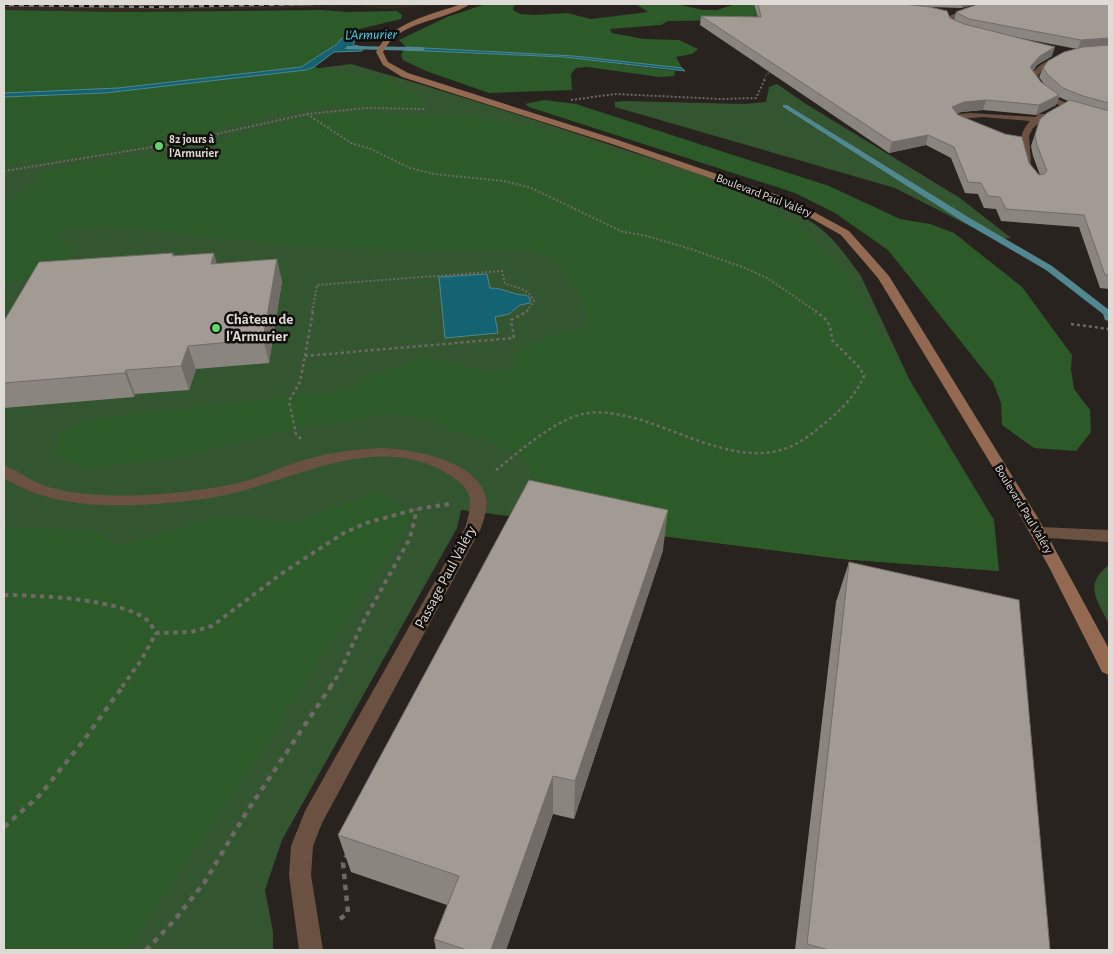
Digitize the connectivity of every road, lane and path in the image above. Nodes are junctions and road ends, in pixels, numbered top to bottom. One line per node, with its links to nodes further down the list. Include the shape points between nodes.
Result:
1 (469, 5): 26 (street, Boulevard Paul Valéry, via 390,35 380,48 381,60 405,75 743,185 809,212 845,233 883,276)
2 (981, 6): 4 (street)
3 (950, 10): 4 (street)
4 (962, 12): 6 (street)
5 (942, 16): 6 (street)
6 (951, 17): 7 (street, via 950,24)
7 (970, 32)
8 (1049, 51): 11 (street, via 1067,52 1046,64 1033,77 1044,93)
9 (780, 73): 10 (path, via 767,73 756,98 618,94)
10 (578, 101)
11 (1067, 105): 14 (street); 15 (street)
12 (428, 109): 13 (path, via 368,108)
13 (307, 114): 17 (path, via 154,147); 24 (path, via 351,143 371,148 399,165 434,174 489,179 531,188 623,232 691,249 767,278 825,317 831,326 832,340 864,376 859,389 821,428 807,439 776,452 741,454 702,443 639,418 586,413 555,426)
14 (1109, 118)
15 (1037, 120): 16 (street, via 1003,116 955,118); 18 (street, via 1028,128 1021,143)
16 (976, 129)
17 (4, 171)
18 (1031, 172)
19 (1071, 324): 20 (path)
20 (1109, 329)
21 (304, 356): 21 (path, via 317,285 502,271 505,284 533,296 529,310 511,320 514,338); 22 (path, via 300,382 289,400 296,434)
22 (303, 441)
23 (4, 471): 24 (street, via 21,482 51,493 137,500 226,491 334,458 399,454 428,459 452,469)
24 (474, 486): 25 (path, via 448,504); 33 (street, Passage Paul Valéry, via 480,500 473,528 313,818 302,846 300,875)
25 (417, 509): 29 (path, via 366,523 342,534 281,574 212,626 191,632); 32 (path, via 410,538 362,624 339,674 204,883)
26 (1040, 533): 27 (street); 30 (street, Boulevard Paul Valéry)
27 (1109, 536)
28 (4, 595): 29 (path, via 28,594 126,609 146,618 155,626)
29 (156, 633): 31 (path, via 142,659 81,744 39,796)
30 (1109, 667)
31 (4, 827)
32 (146, 950)
33 (311, 950)

